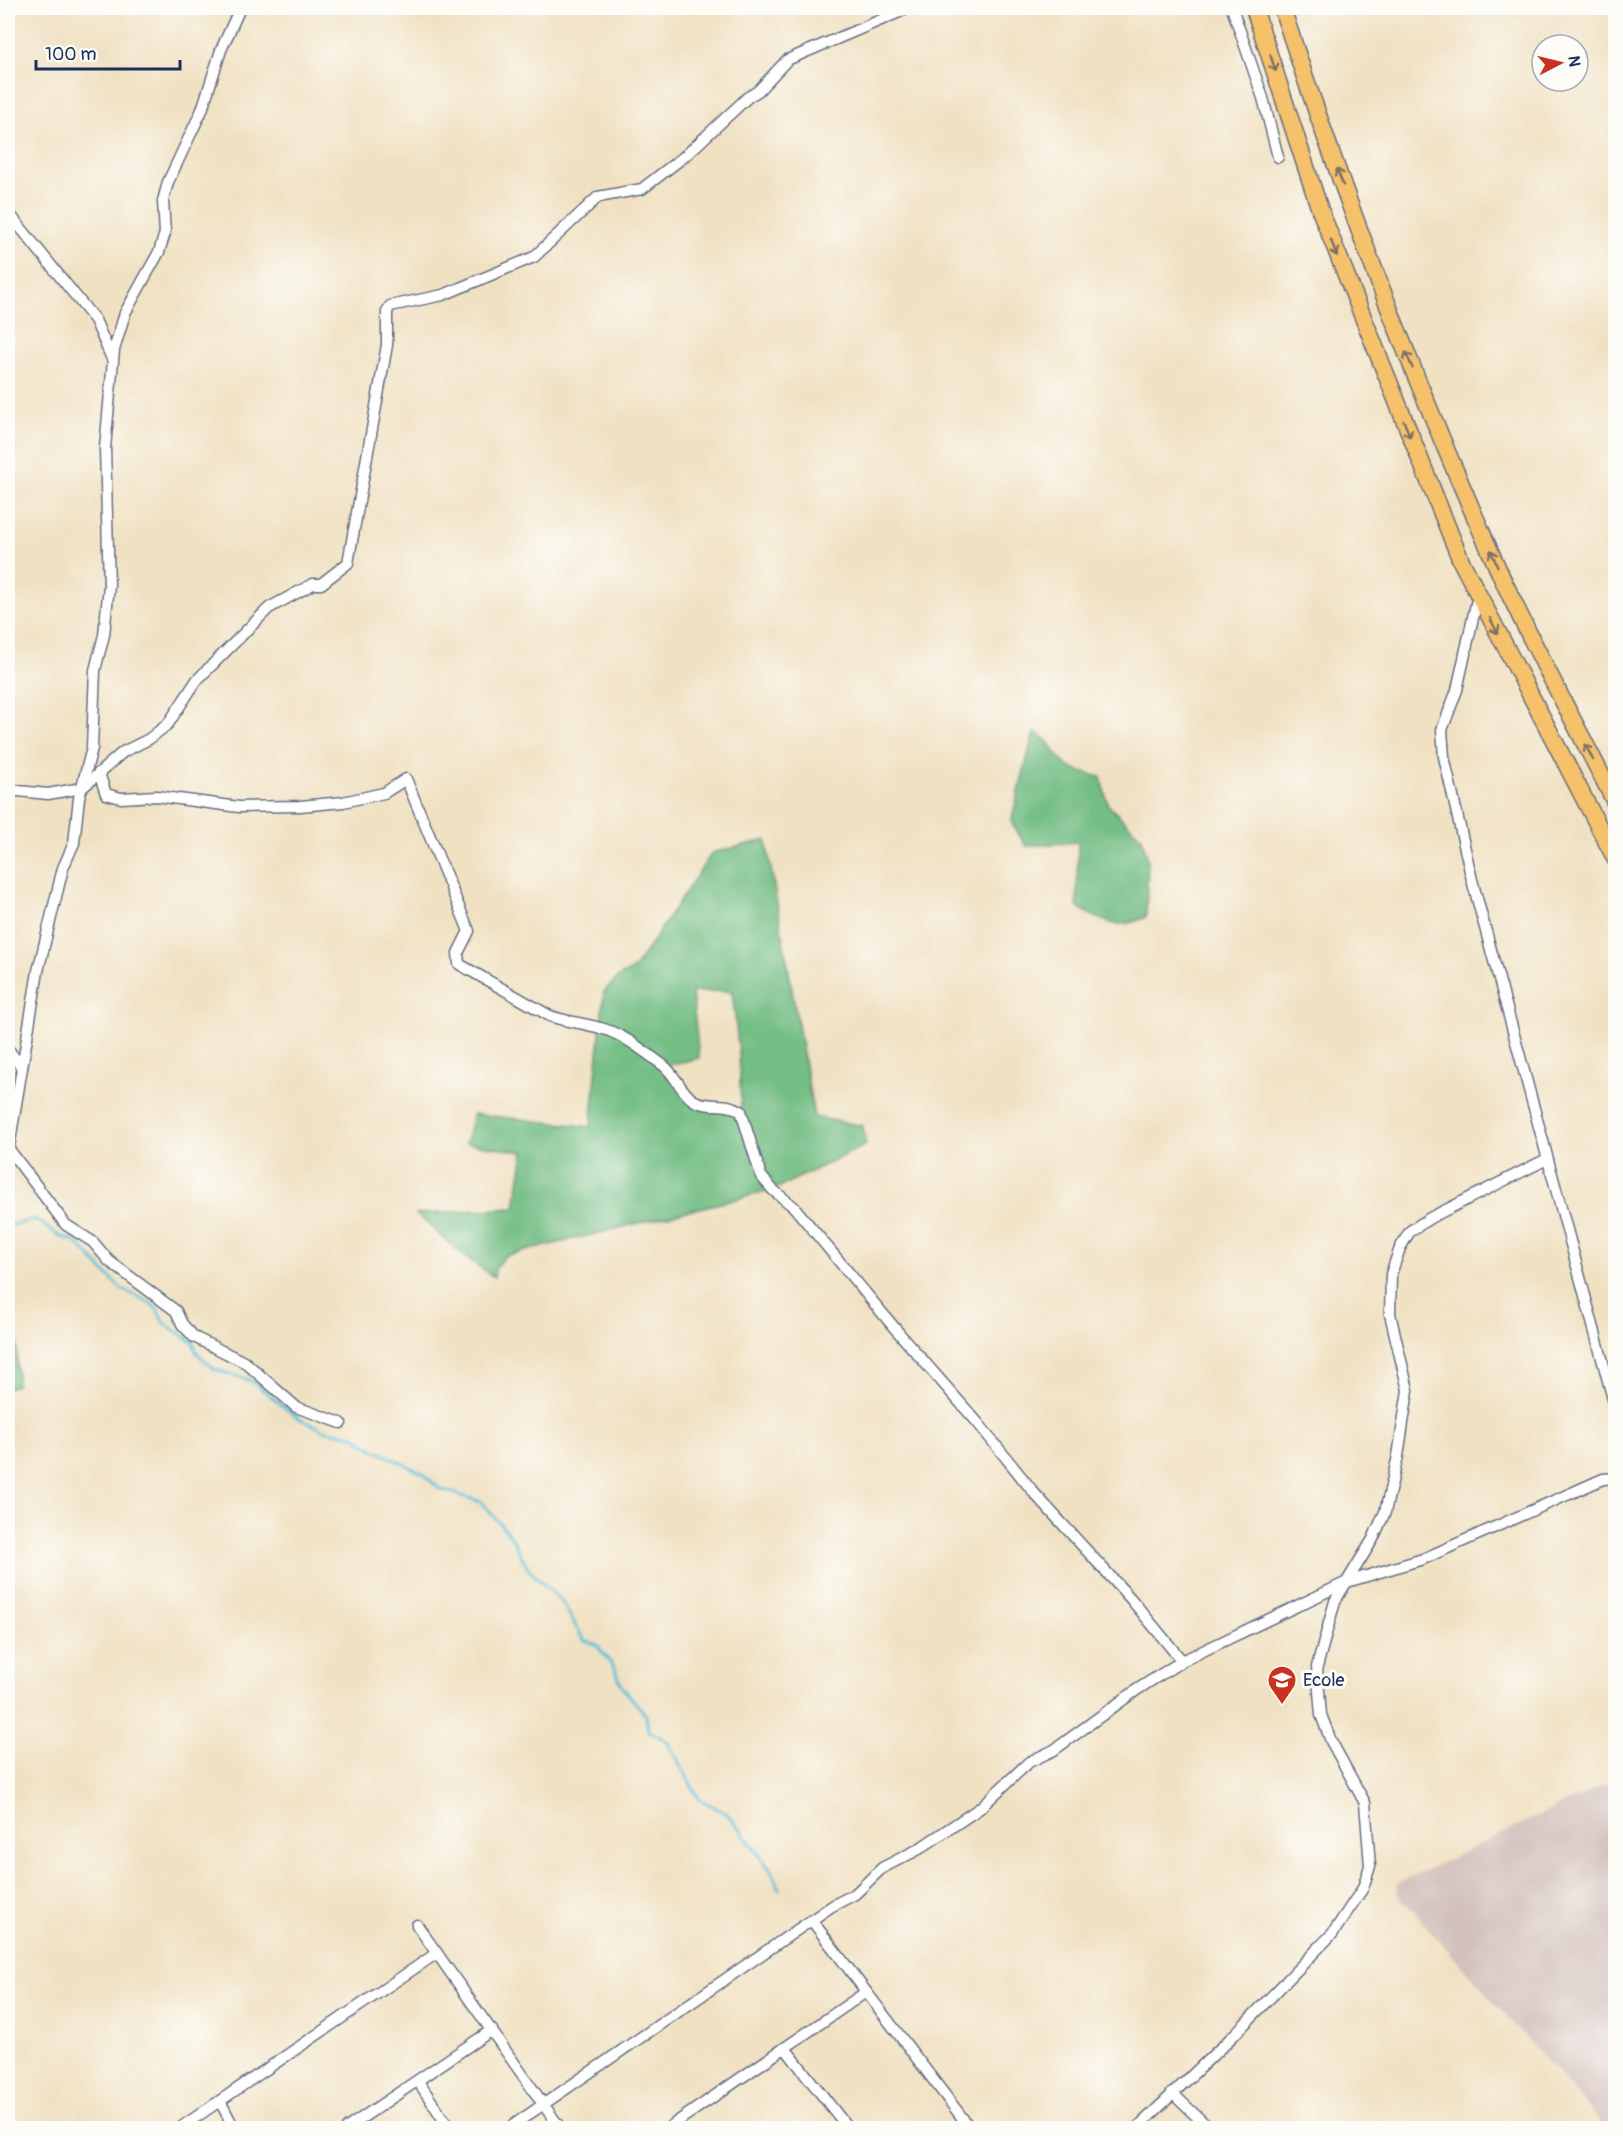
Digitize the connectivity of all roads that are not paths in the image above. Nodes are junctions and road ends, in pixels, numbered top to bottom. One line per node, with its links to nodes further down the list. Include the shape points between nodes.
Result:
1 (240, 8): 8 (street, via 168,182 163,201 162,243 125,313)
2 (909, 8): 10 (street, via 787,60 758,92 686,155 642,189 598,197 534,257 443,296 390,306 387,345 348,563 321,584 313,584 269,608 196,680 168,724 123,752)
3 (1232, 8): 6 (street, via 1263,98)
4 (1254, 8): 9 (highway, one-way to 9, via 1353,298)
5 (1282, 8): 13 (highway, one-way to 5, via 1499,571 1403,347 1322,130)
6 (1278, 157)
7 (8, 212): 8 (street, via 96,320)
8 (113, 362): 11 (street, via 105,448 109,585 104,634 95,670 92,748)
9 (1478, 594): 14 (highway, one-way to 14); 18 (street, via 1457,690 1442,730 1444,757 1470,872)
10 (99, 773): 11 (street); 23 (street, via 106,794 121,798 156,796 239,807 343,802 384,793 406,779 469,931 458,953 459,964 550,1016 602,1028 627,1041 665,1066 698,1103 741,1110 761,1176 772,1190 794,1207 1035,1494)
11 (82, 788): 12 (street, via 48,794); 16 (street, via 74,843 63,868 38,971)
12 (8, 790)
13 (1616, 804)
14 (1616, 860)
15 (8, 1048): 16 (street)
16 (22, 1068): 17 (street)
17 (8, 1150): 20 (street, via 66,1225 93,1242 109,1261 176,1311 194,1338 246,1363 296,1407)
18 (1547, 1158): 19 (street); 22 (street, via 1430,1218 1410,1231 1400,1248 1391,1274 1390,1314 1408,1390 1407,1406 1386,1512)
19 (1616, 1410)
20 (341, 1423)
21 (1616, 1478): 22 (street, via 1604,1479 1423,1559)
22 (1347, 1582): 23 (street); 31 (street, via 1335,1601 1317,1678 1321,1715 1365,1803 1370,1866 1363,1888 1333,1933)
23 (1182, 1661): 24 (street, via 1054,1750 1029,1762 980,1808 919,1850 882,1868 855,1894)
24 (813, 1922): 27 (street); 33 (street)
25 (417, 1925): 26 (street)
26 (437, 1953): 28 (street); 32 (street)
27 (866, 1992): 29 (street); 42 (street)
28 (492, 2030): 30 (street); 33 (street)
29 (785, 2048): 34 (street); 41 (street)
30 (418, 2081): 37 (street); 38 (street)
31 (1172, 2093): 43 (street); 44 (street)
32 (220, 2102): 35 (street); 36 (street)
33 (543, 2105): 39 (street); 40 (street)
34 (673, 2127)
35 (180, 2128)
36 (234, 2128)
37 (347, 2128)
38 (449, 2128)
39 (509, 2128)
40 (560, 2128)
41 (848, 2128)
42 (970, 2128)
43 (1137, 2128)
44 (1209, 2128)

